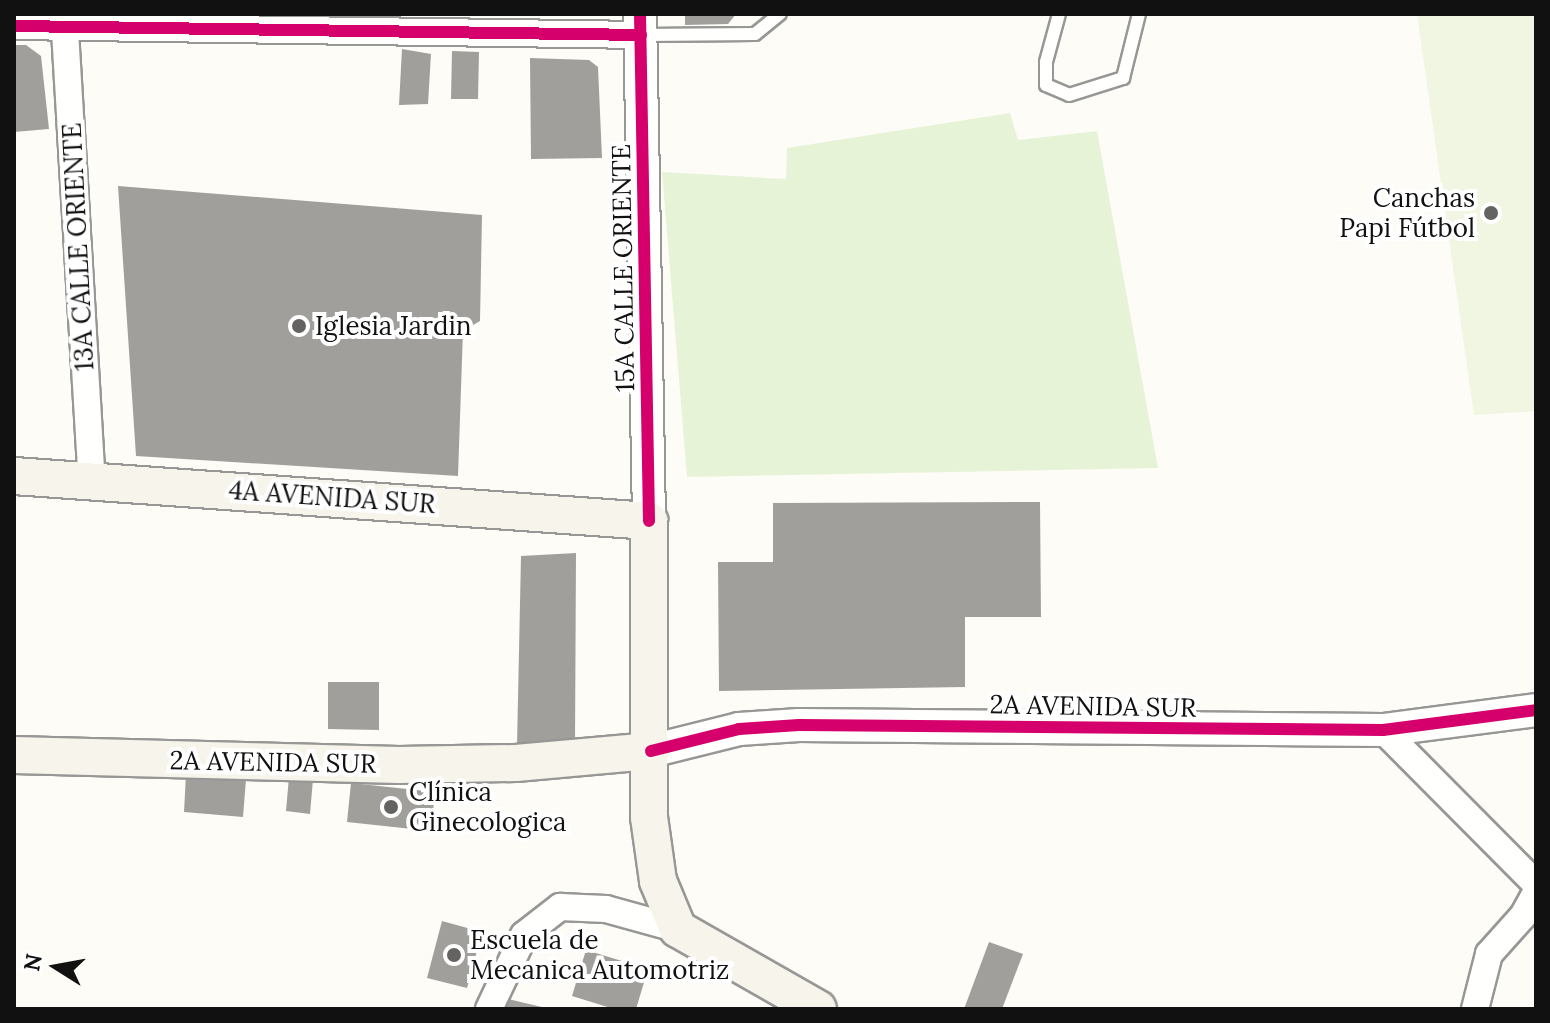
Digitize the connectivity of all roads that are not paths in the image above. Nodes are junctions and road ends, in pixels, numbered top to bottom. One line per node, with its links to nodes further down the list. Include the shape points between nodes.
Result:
1 (780, 14): 5 (lane, via 755,34)
2 (1059, 14): 3 (lane, via 1046,62 1046,85 1069,95 1123,78)
3 (1139, 14)
4 (64, 20): 5 (street); 6 (street); 8 (street, 13A CALLE ORIENTE)
5 (640, 25): 9 (street, 15A CALLE ORIENTE)
6 (14, 26)
7 (14, 476): 8 (main road, 4A AVENIDA SUR)
8 (92, 481): 9 (main road, 4A AVENIDA SUR)
9 (649, 521): 12 (main road)
10 (1536, 710): 11 (street, 2A AVENIDA SUR)
11 (1383, 730): 12 (street, 2A AVENIDA SUR, via 799,725 739,729); 14 (street)
12 (651, 751): 13 (main road, 2A AVENIDA SUR, via 516,763 399,765); 16 (main road, via 649,817 658,881)
13 (14, 755)
14 (1536, 884)
15 (1536, 893): 19 (street, via 1489,954)
16 (678, 929): 17 (street, via 606,909 560,907 524,935); 18 (main road)
17 (489, 1009)
18 (818, 1009)
19 (1475, 1009)

